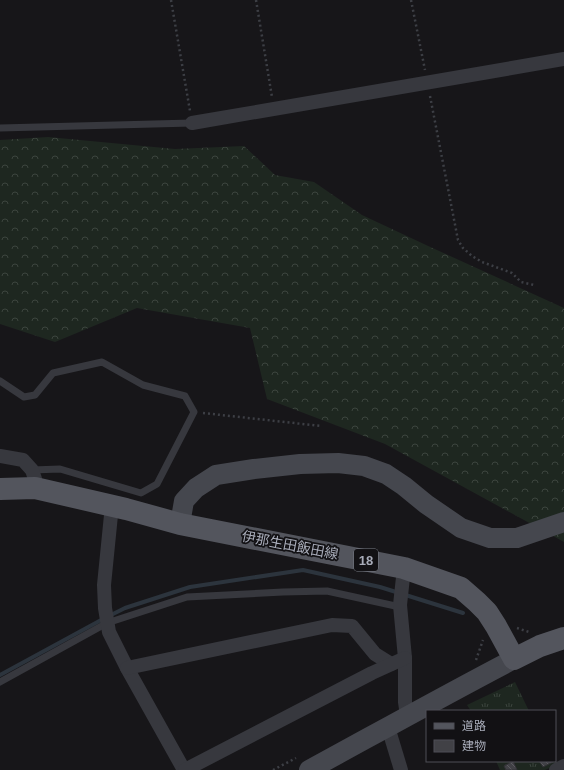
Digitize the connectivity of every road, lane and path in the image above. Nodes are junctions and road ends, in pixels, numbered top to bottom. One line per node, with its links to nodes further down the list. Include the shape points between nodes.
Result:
1 (171, 0): 7 (path)
2 (256, 0): 6 (path)
3 (411, 0): 5 (path)
4 (564, 59): 5 (street)
5 (427, 82): 6 (street); 9 (path, via 458,240 463,248 482,262 512,273 521,282)
6 (274, 109): 7 (street)
7 (192, 123): 8 (lane)
8 (0, 128)
9 (534, 285)
10 (0, 381): 11 (lane, via 24,397 35,395 54,373 102,362 143,385 185,396)
11 (194, 412): 12 (path); 14 (lane, via 157,484 141,493 60,468)
12 (321, 426)
13 (0, 456): 14 (street, via 22,460)
14 (33, 479): 15 (main road, 伊那生田飯田線 / 18); 16 (main road, 伊那生田飯田線 / 18)
15 (0, 489)
16 (112, 505): 18 (main road, 伊那生田飯田線 / 18); 21 (street, via 104,585)
17 (564, 522): 18 (street, via 517,538 490,538 461,528 386,474 364,466 338,463 300,464 216,475 196,488 184,501)
18 (180, 524): 19 (main road, 伊那生田飯田線 / 18)
19 (403, 577): 20 (street); 25 (main road, 伊那生田飯田線 / 18, via 461,588 487,612)
20 (400, 606): 21 (lane, via 327,591 187,597); 24 (street)
21 (107, 622): 28 (street, via 109,632); 29 (lane)
22 (564, 638): 25 (main road)
23 (483, 640): 26 (path)
24 (404, 658): 27 (street); 30 (street, via 404,702)
25 (514, 659): 30 (street)
26 (476, 661)
27 (391, 664): 28 (street, via 376,654 352,626 332,625); 33 (street)
28 (127, 668): 33 (street)
29 (0, 682)
30 (407, 716): 31 (street)
31 (388, 727): 34 (street); 35 (street)
32 (564, 766): 36 (street)
33 (185, 770)
34 (309, 770)
35 (401, 770)
36 (556, 770)

